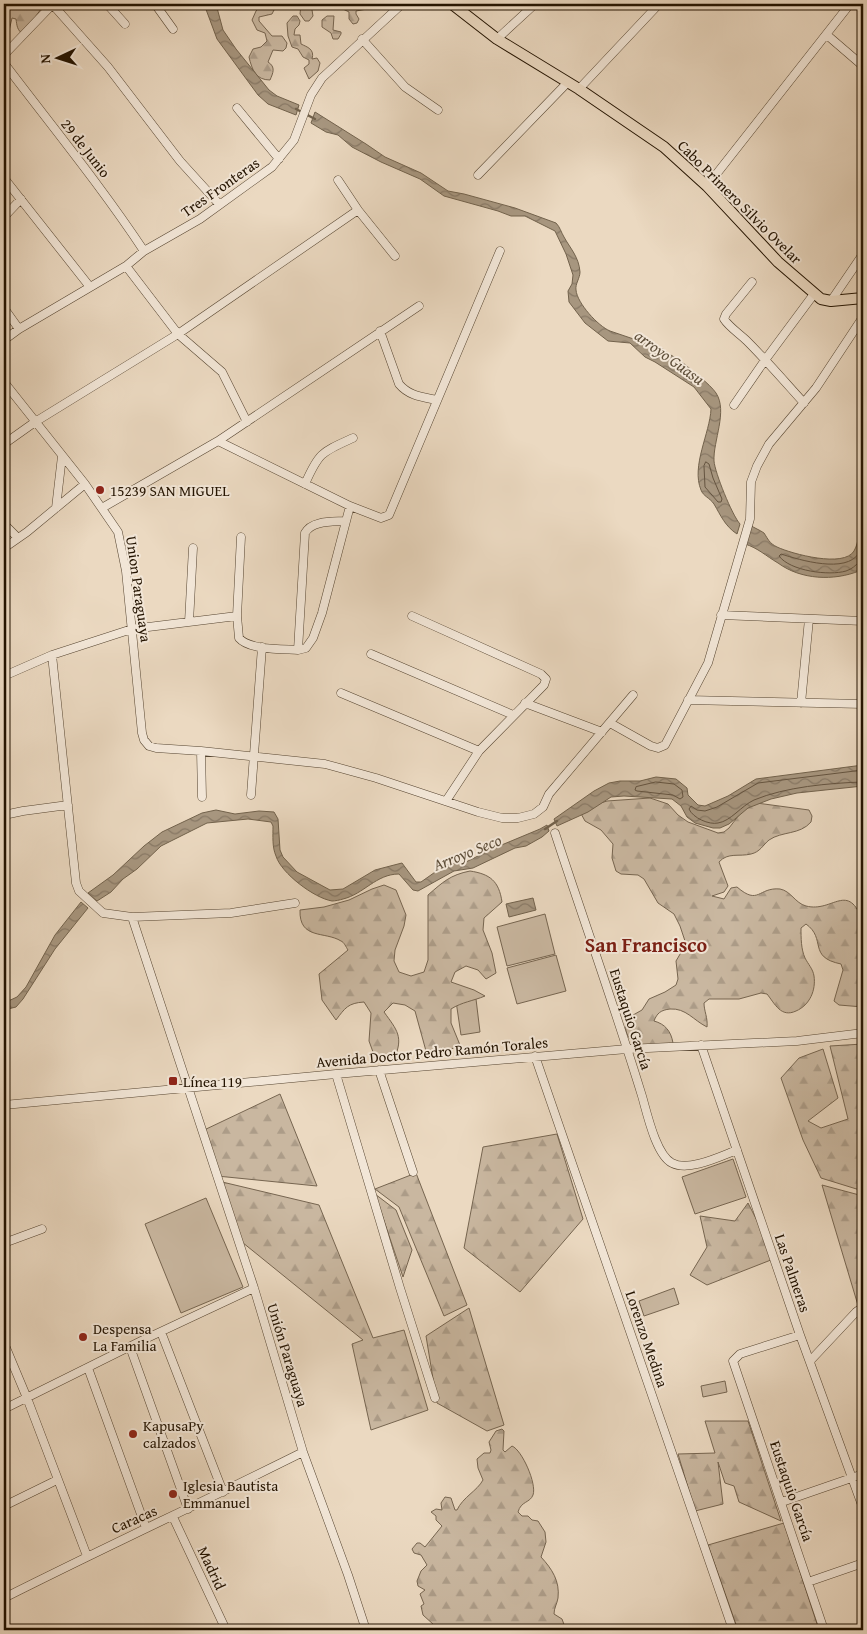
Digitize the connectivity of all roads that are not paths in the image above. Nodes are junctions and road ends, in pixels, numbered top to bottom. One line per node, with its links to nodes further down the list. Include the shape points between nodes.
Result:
1 (53, 4): 14 (street); 27 (street, via 108,68 180,161)
2 (107, 4): 9 (street)
3 (154, 4): 10 (street)
4 (402, 4): 12 (street, Tres Fronteras)
5 (452, 4): 13 (main road, Cabo Primero Silvio Ovelar)
6 (535, 4): 13 (street)
7 (660, 4): 18 (street)
8 (850, 4): 11 (street)
9 (125, 24)
10 (173, 29)
11 (827, 35): 16 (street); 25 (street)
12 (362, 39): 20 (street, via 405,87); 21 (street, Tres Fronteras, via 322,78 288,149)
13 (497, 39): 17 (main road, Cabo Primero Silvio Ovelar)
14 (4, 55)
15 (4, 63): 30 (street, 29 de Junio, via 111,201)
16 (863, 66)
17 (568, 82): 18 (main road, Cabo Primero Silvio Ovelar); 22 (street)
18 (579, 89): 25 (main road, Cabo Primero Silvio Ovelar, via 664,148)
19 (237, 108): 21 (street)
20 (438, 110)
21 (279, 159): 27 (street, Tres Fronteras)
22 (478, 175)
23 (4, 178): 26 (street)
24 (338, 180): 28 (street)
25 (707, 186): 37 (main road, Cabo Primero Silvio Ovelar, via 778,262)
26 (21, 199): 29 (street); 36 (street)
27 (219, 204): 30 (street, Tres Fronteras, via 200,219)
28 (358, 210): 33 (street); 45 (street)
29 (4, 217)
30 (144, 251): 34 (street, Tres Fronteras)
31 (500, 251): 49 (street)
32 (863, 254): 39 (street)
33 (395, 256)
34 (126, 266): 36 (street, Tres Fronteras); 45 (street)
35 (752, 282): 47 (street, via 724,319)
36 (90, 287): 43 (street, Tres Fronteras)
37 (814, 294): 39 (main road, Cabo Primero Silvio Ovelar); 47 (street)
38 (863, 298): 39 (main road, Cabo Primero Silvio Ovelar)
39 (831, 301)
40 (419, 306): 44 (street)
41 (4, 308): 43 (street)
42 (863, 318): 50 (street)
43 (19, 329): 46 (street, Tres Fronteras)
44 (380, 331): 49 (street, via 404,391); 53 (street)
45 (178, 334): 52 (street); 53 (street, via 222,372)
46 (4, 340)
47 (765, 360): 50 (street); 51 (street)
48 (4, 382): 52 (street, Union Paraguaya)
49 (437, 400): 60 (street, via 389,515 381,518)
50 (804, 403): 69 (street, via 769,444 757,466 751,482 750,519)
51 (734, 405)
52 (35, 422): 56 (street); 57 (street, Union Paraguaya)
53 (247, 422): 55 (street)
54 (353, 438): 59 (street, via 326,451 315,462)
55 (218, 441): 59 (street); 62 (street)
56 (4, 444)
57 (62, 456): 58 (street, Union Paraguaya); 61 (street)
58 (85, 484): 61 (street); 62 (street, Union Paraguaya)
59 (305, 484): 60 (street)
60 (350, 506): 63 (street)
61 (56, 508): 65 (street)
62 (102, 508): 75 (street, Union Paraguaya, via 118,532)
63 (346, 521): 77 (street, via 322,614 313,638 306,648); 77 (street, via 313,525 305,534)
64 (4, 524): 65 (street)
65 (17, 537): 67 (street)
66 (241, 537): 70 (street)
67 (4, 548)
68 (193, 548): 74 (street)
69 (722, 615): 72 (street); 83 (street, via 708,663)
70 (237, 616): 74 (street); 76 (street, via 239,638 246,644)
71 (412, 616): 84 (street, via 540,674 546,679 544,685)
72 (809, 618): 73 (street); 85 (street)
73 (863, 621)
74 (189, 622): 75 (street)
75 (132, 630): 79 (street); 90 (street, Union Paraguaya, via 144,740 156,748)
76 (262, 647): 77 (street); 92 (street)
77 (298, 650)
78 (372, 654): 87 (street)
79 (52, 655): 80 (street); 96 (street)
80 (4, 676)
81 (341, 693): 91 (street)
82 (634, 694): 88 (street)
83 (688, 700): 85 (street); 88 (street, via 665,745 658,748)
84 (525, 703): 87 (street); 89 (street)
85 (801, 703): 86 (street)
86 (863, 704)
87 (513, 715): 91 (street)
88 (610, 723): 89 (street)
89 (602, 732): 95 (street, via 534,814 502,818)
90 (201, 751): 92 (street); 94 (street)
91 (479, 751): 95 (street)
92 (253, 756): 93 (street); 95 (street, via 325,764)
93 (251, 795)
94 (202, 797)
95 (446, 801)
96 (68, 805): 97 (street); 100 (street, via 79,891 103,913)
97 (4, 815)
98 (555, 833): 103 (street, Eustaquio García)
99 (295, 904): 100 (street, via 230,913)
100 (132, 917): 107 (street, Unión Paraguaya)
101 (863, 1036): 102 (street, Avenida Doctor Pedro Ramón Torales)
102 (701, 1045): 103 (street, Avenida Doctor Pedro Ramón Torales); 109 (street, Las Palmeras)
103 (627, 1049): 104 (street, Avenida Doctor Pedro Ramón Torales); 109 (street, Eustaquio García, via 663,1156 672,1164 692,1166)
104 (535, 1056): 105 (street, Avenida Doctor Pedro Ramón Torales); 141 (street, Lorenzo Medina)
105 (379, 1070): 106 (street, Avenida Doctor Pedro Ramón Torales); 110 (street)
106 (336, 1074): 107 (street, Avenida Doctor Pedro Ramón Torales); 122 (street)
107 (187, 1087): 108 (street, Avenida Doctor Pedro Ramón Torales); 113 (street, Unión Paraguaya)
108 (4, 1105)
109 (738, 1150): 116 (street, Las Palmeras)
110 (413, 1172)
111 (42, 1229): 112 (street)
112 (4, 1243)
113 (254, 1288): 115 (street); 124 (street, Unión Paraguaya)
114 (863, 1307): 119 (street)
115 (161, 1332): 118 (street); 128 (street)
116 (800, 1335): 119 (street, Las Palmeras); 129 (street, Eustaquio García, via 740,1354 734,1361)
117 (4, 1344): 121 (street)
118 (130, 1347): 120 (street); 132 (street)
119 (810, 1360): 126 (street, Las Palmeras)
120 (88, 1368): 121 (street); 134 (street)
121 (27, 1398): 123 (street); 127 (street)
122 (435, 1398)
123 (4, 1410)
124 (302, 1452): 128 (street, Caracas); 140 (street, Unión Paraguaya)
125 (863, 1474): 126 (street)
126 (852, 1478): 129 (street); 131 (street, Las Palmeras)
127 (57, 1480): 130 (street); 135 (street)
128 (223, 1492): 132 (street, Caracas)
129 (782, 1502): 137 (street, Eustaquio García)
130 (4, 1506)
131 (863, 1508)
132 (188, 1509): 133 (street, Caracas)
133 (173, 1517): 134 (street, Caracas); 139 (street, Madrid)
134 (146, 1528): 135 (street, Caracas)
135 (88, 1556): 138 (street, Caracas)
136 (863, 1563): 137 (street)
137 (808, 1582): 142 (street, Eustaquio García)
138 (4, 1598)
139 (226, 1630)
140 (366, 1630)
141 (733, 1630)
142 (824, 1630)

